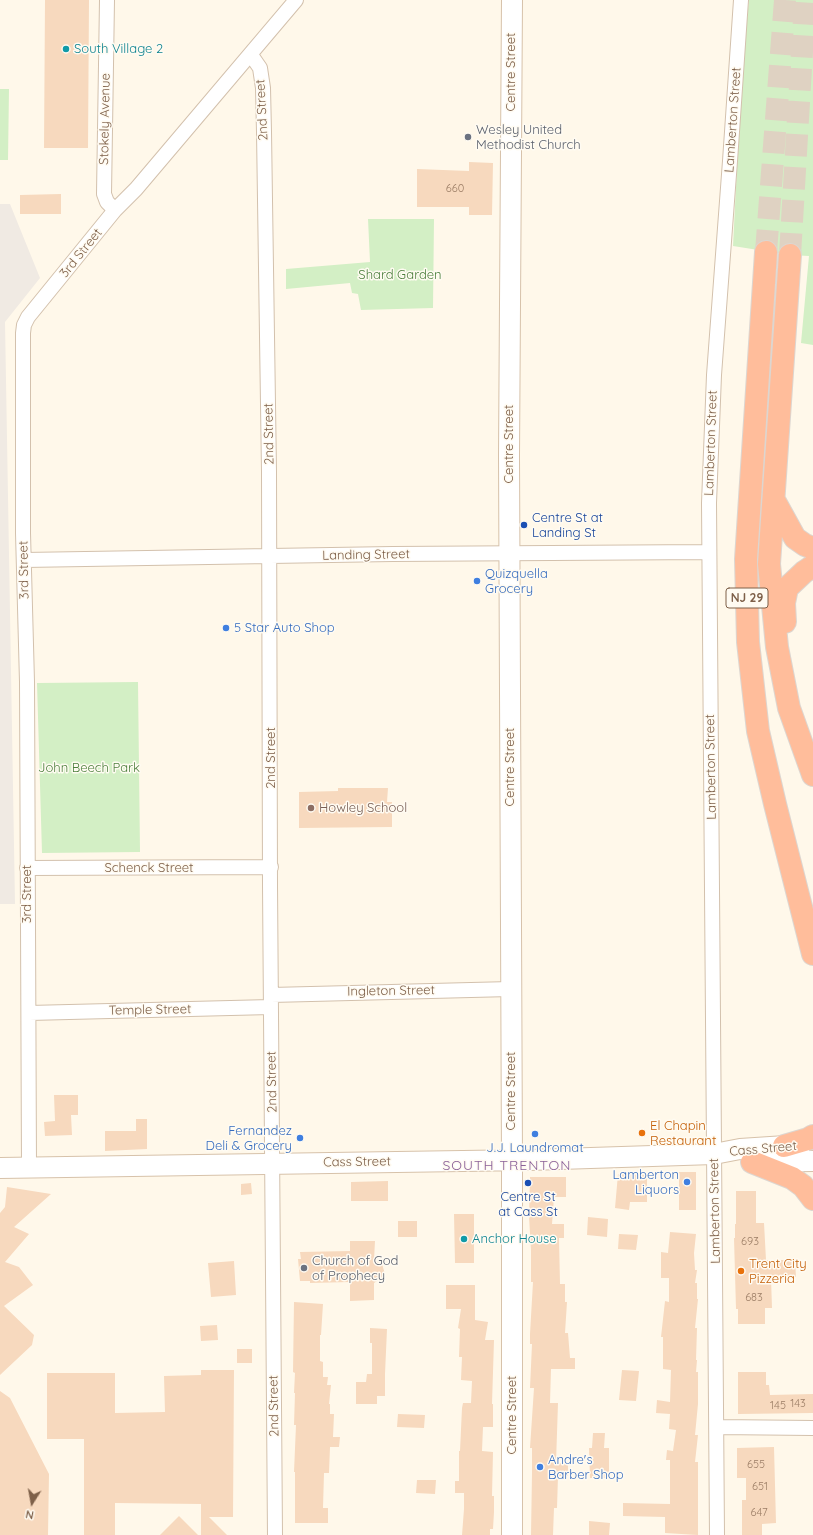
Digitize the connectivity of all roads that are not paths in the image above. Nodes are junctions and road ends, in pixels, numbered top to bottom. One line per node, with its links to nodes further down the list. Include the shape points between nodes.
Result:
1 (106, 0): 6 (street, Stokely Avenue, via 104,194 107,202)
2 (296, 0): 5 (street)
3 (512, 0): 12 (street, Centre Street)
4 (741, 0): 11 (street, Lamberton Street, via 714,375)
5 (251, 54): 6 (street, 3rd Street, via 136,189); 13 (street, 2nd Street, via 260,68 263,88)
6 (115, 210): 14 (street, 3rd Street, via 24,325)
7 (766, 252): 20 (highway, NJ 29, via 746,559 748,642 758,731)
8 (790, 255): 9 (highway, NJ 29)
9 (774, 500): 10 (highway, via 795,538); 16 (highway, NJ 29, via 769,564 776,647)
10 (813, 548)
11 (708, 552): 12 (street, Landing Street); 27 (street, Lamberton Street)
12 (510, 554): 13 (street, Landing Street); 21 (street, Centre Street)
13 (269, 556): 14 (street, Landing Street); 19 (street, 2nd Street)
14 (24, 560): 18 (street, 3rd Street)
15 (813, 566): 16 (highway, via 787,588 784,603 792,674)
16 (789, 708): 17 (highway, NJ 29)
17 (813, 776)
18 (27, 868): 19 (street, Schenck Street); 23 (street, 3rd Street)
19 (271, 868): 22 (street, 2nd Street)
20 (813, 954)
21 (511, 989): 22 (street, Ingleton Street); 28 (street, Centre Street)
22 (271, 1001): 23 (street, Temple Street); 31 (street, 2nd Street)
23 (29, 1012): 33 (street, 3rd Street)
24 (813, 1136): 26 (highway)
25 (813, 1145): 26 (street, Cass Street)
26 (784, 1146): 27 (street, Cass Street, via 740,1149)
27 (714, 1154): 28 (street, Cass Street); 30 (street, Cass Street, via 731,1162); 35 (street, Lamberton Street)
28 (512, 1160): 31 (street, Cass Street); 38 (street, Centre Street)
29 (813, 1161): 30 (street, Cass Street)
30 (752, 1162): 34 (highway, via 792,1178 803,1186)
31 (272, 1164): 33 (street, Cass Street); 37 (street, 2nd Street)
32 (0, 1168): 33 (street, Cass Street)
33 (29, 1168)
34 (813, 1199)
35 (717, 1427): 36 (street); 39 (street, Lamberton Street)
36 (813, 1428)
37 (275, 1535)
38 (512, 1535)
39 (717, 1535)

